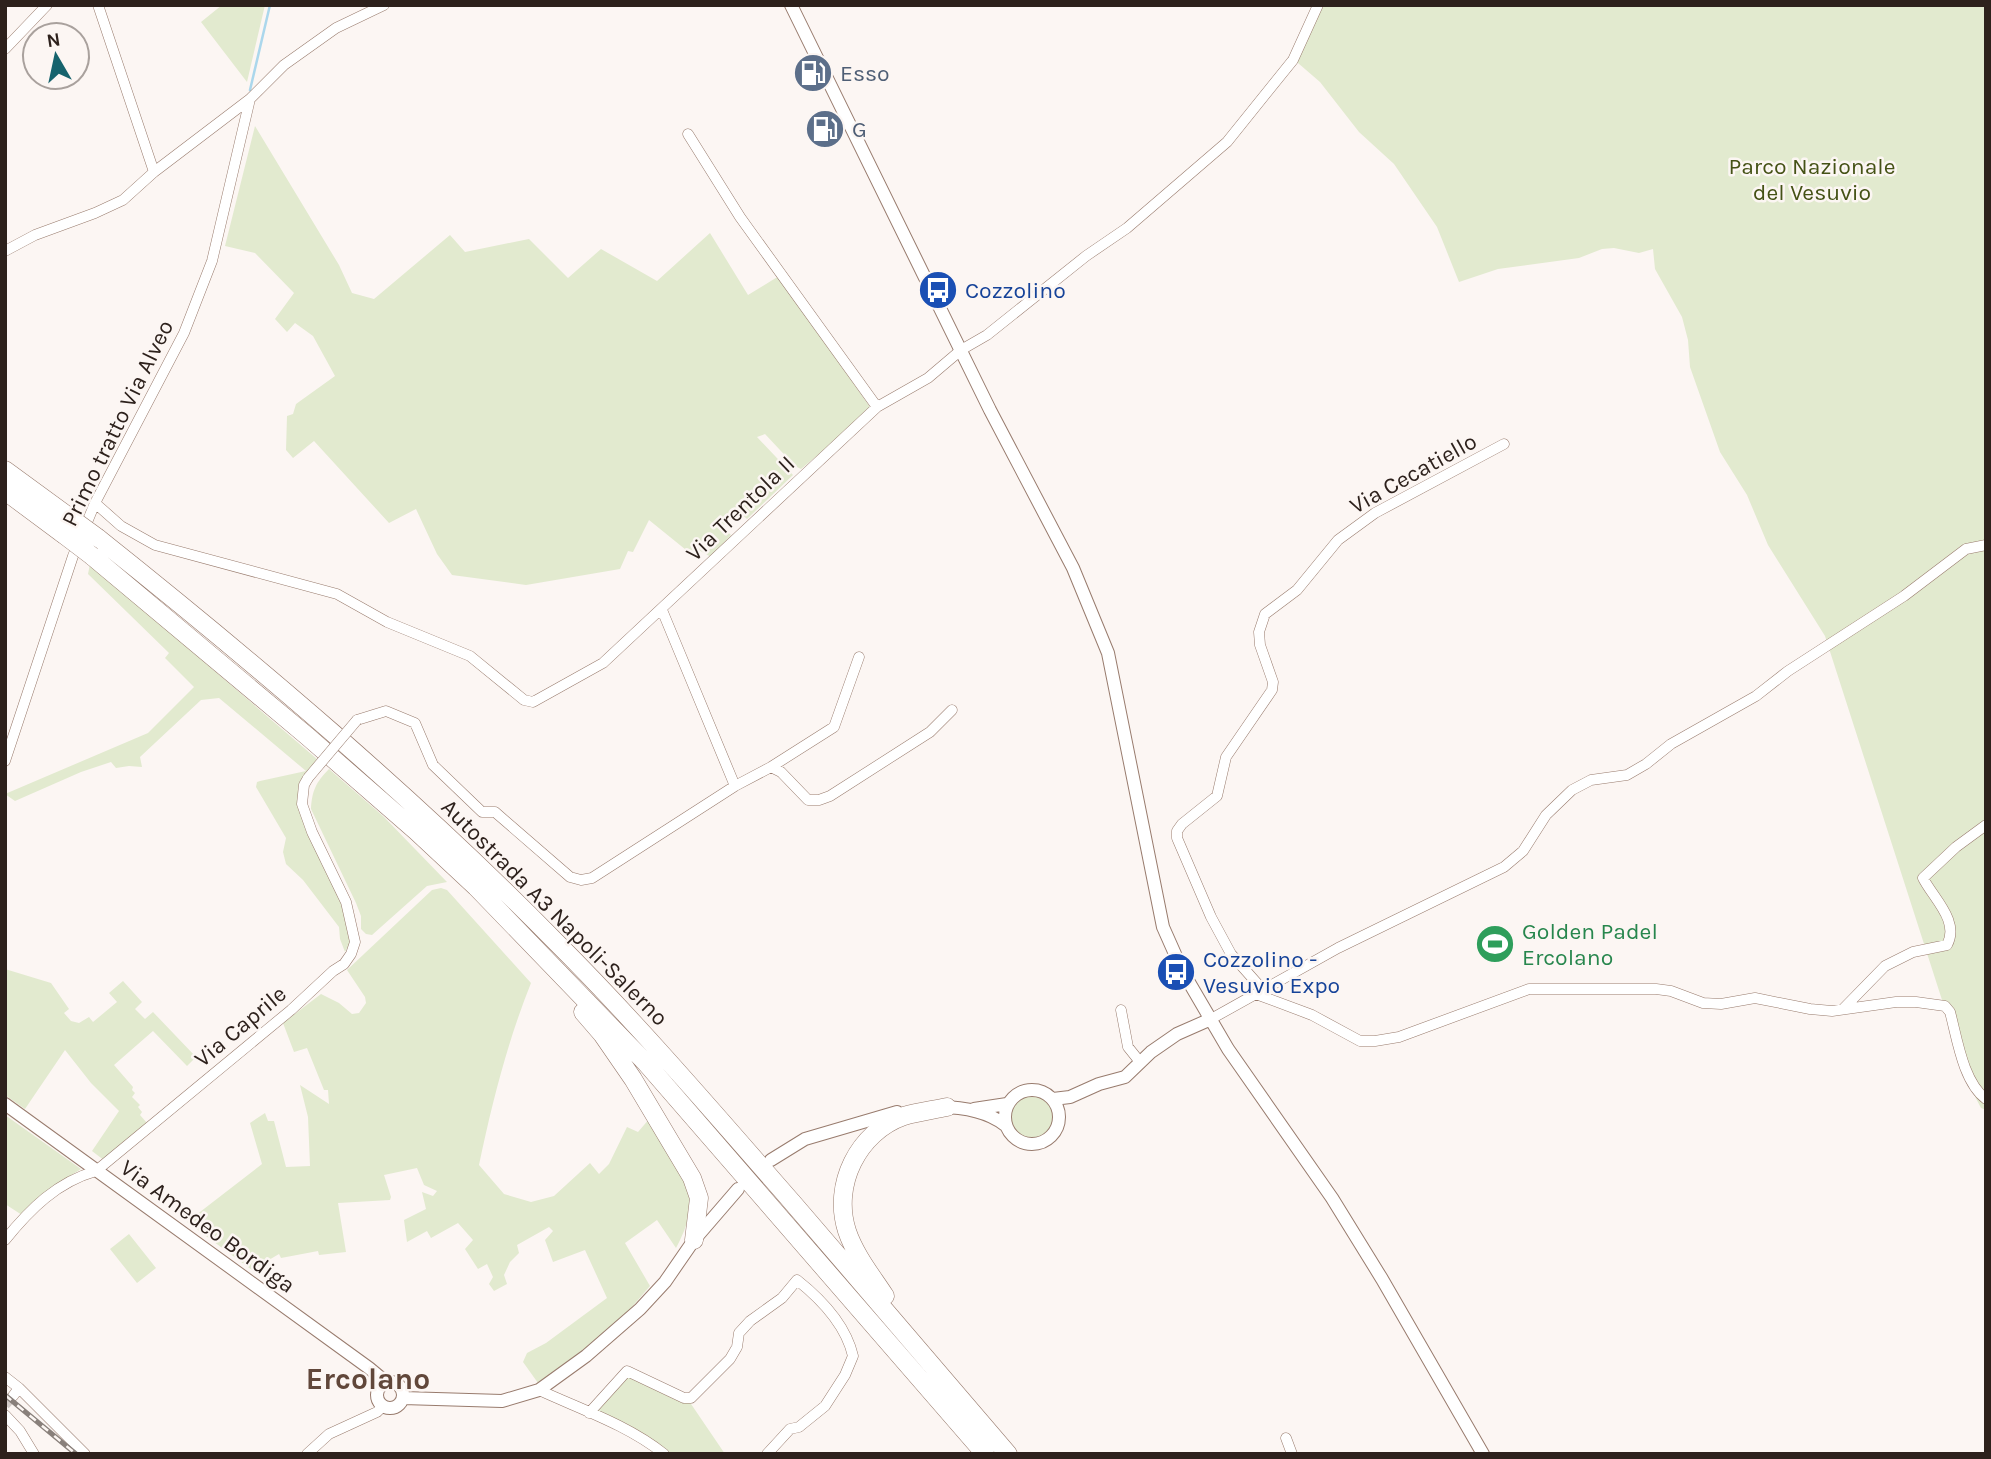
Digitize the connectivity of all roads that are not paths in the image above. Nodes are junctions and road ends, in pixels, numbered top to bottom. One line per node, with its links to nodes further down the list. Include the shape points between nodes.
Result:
1 (47, 5): 6 (street)
2 (98, 5): 9 (street)
3 (384, 5): 7 (street, via 335,27 284,65)
4 (791, 5): 11 (street)
5 (1318, 5): 11 (street, Via Trentola II, via 1293,60 1227,142 1127,228)
6 (5, 49)
7 (250, 99): 9 (street); 16 (street, Primo tratto Via Alveo, via 212,261 184,333)
8 (688, 134): 12 (street, via 740,217)
9 (154, 172): 10 (street, via 123,200)
10 (5, 251)
11 (961, 350): 12 (street, Via Trentola II, via 928,378); 30 (street, via 1073,568 1108,653 1164,926 1183,972)
12 (877, 407): 19 (street, Via Trentola II)
13 (1504, 444): 27 (street, Via Cecatiello, via 1375,513 1338,540 1297,590 1265,614 1259,632 1272,690 1226,757 1217,796 1177,831 1210,917)
14 (5, 470): 17 (highway, Autostrada A3 Napoli-Salerno)
15 (5, 491): 17 (highway, Autostrada A3 Napoli-Salerno)
16 (94, 503): 19 (street, Via Trentola II, via 121,526 155,545 337,594 387,622 470,656 524,700 533,702 603,663); 22 (street, Primo tratto Via Alveo)
17 (67, 526): 26 (highway, Autostrada A3 Napoli-Salerno, bridge, via 92,556 307,736); 50 (highway, Autostrada A3 Napoli-Salerno, bridge, via 98,538 251,664 386,781 557,942 654,1044)
18 (1986, 545): 27 (street, via 1966,549 1756,696 1671,744 1646,764 1627,775 1591,779 1573,790 1504,867)
19 (662, 610): 24 (street)
20 (859, 657): 23 (street, via 834,727)
21 (952, 710): 23 (street, via 930,732 819,800 808,800)
22 (5, 761)
23 (771, 767): 24 (street)
24 (735, 786): 42 (street, Via Caprile, bridge, via 592,878 580,880 570,877 495,812 482,812 433,765 415,723 386,711 357,720 308,778 302,804 346,902 355,942 351,954)
25 (1986, 825): 28 (street, via 1923,878 1950,923 1947,945 1913,952 1885,966)
26 (476, 887): 45 (highway, via 602,1034 633,1079 692,1178 699,1198); 60 (highway, Autostrada A3 Napoli-Salerno, via 646,1063)
27 (1259, 992): 28 (street, via 1360,1041 1399,1037 1529,989 1656,989 1703,1003 1755,998 1810,1009); 30 (street)
28 (1843, 1009): 33 (street, via 1896,1002 1945,1006 1971,1081)
29 (1121, 1010): 31 (street, via 1128,1047)
30 (1211, 1019): 31 (street, via 1177,1034); 63 (street, via 1332,1198)
31 (1140, 1062): 32 (street, via 1125,1077)
32 (1070, 1097): 34 (street); 39 (street)
33 (1986, 1098)
34 (1053, 1099): 36 (street, via 1035,1090 1024,1091); 39 (street)
35 (5, 1104): 42 (street, Via Amedeo Bordiga)
36 (1007, 1104): 38 (street); 40 (street)
37 (947, 1107): 38 (street); 41 (street, via 922,1106 805,1139); 50 (highway, via 903,1117 882,1127 865,1143 852,1161 843,1205 846,1230 859,1257 939,1361)
38 (966, 1109): 40 (street)
39 (1059, 1113): 40 (street, via 1054,1133 1038,1144 1018,1141)
40 (1005, 1125)
41 (771, 1160)
42 (96, 1171): 44 (street, Via Caprile, via 78,1176 43,1199); 47 (street, Via Amedeo Bordiga, via 369,1368)
43 (738, 1189): 45 (street)
44 (5, 1240)
45 (694, 1240): 48 (street, via 640,1309)
46 (5, 1377): 56 (street)
47 (384, 1384): 49 (street, via 397,1384); 51 (street, via 377,1393)
48 (539, 1390): 49 (street, via 502,1401); 52 (street)
49 (403, 1398): 51 (street, via 393,1408)
50 (962, 1400): 61 (highway, Autostrada A3 Napoli-Salerno)
51 (383, 1406): 57 (street, via 329,1434)
52 (589, 1413): 58 (street); 59 (street, via 626,1371 691,1398 730,1359 745,1327 797,1280 844,1332 853,1356 825,1406 790,1429)
53 (5, 1415): 55 (street)
54 (1286, 1438): 62 (street)
55 (34, 1454)
56 (85, 1454)
57 (307, 1454)
58 (664, 1454)
59 (767, 1454)
60 (985, 1454)
61 (1008, 1454)
62 (1292, 1454)
63 (1483, 1454)

